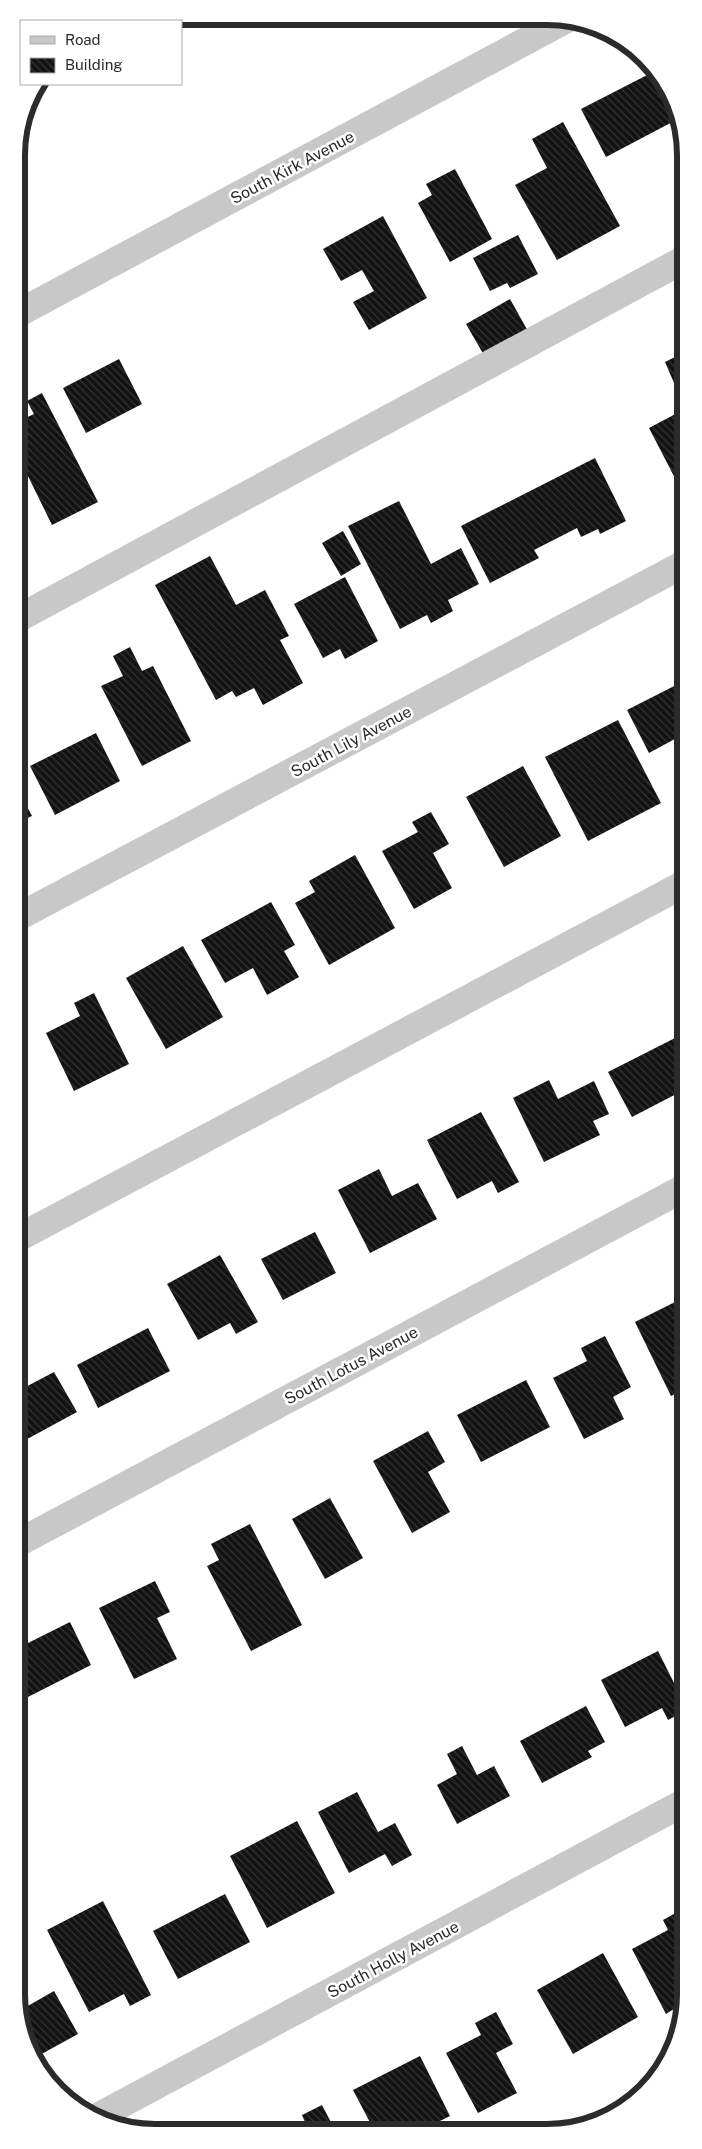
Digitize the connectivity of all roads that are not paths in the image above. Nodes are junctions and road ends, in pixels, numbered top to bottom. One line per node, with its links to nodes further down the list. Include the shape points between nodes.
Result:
1 (556, 25): 3 (street, South Kirk Avenue)
2 (677, 263): 5 (street)
3 (25, 310)
4 (677, 568): 7 (street, South Lily Avenue)
5 (25, 615)
6 (677, 888): 9 (street)
7 (25, 913)
8 (677, 1192): 10 (street, South Lotus Avenue)
9 (25, 1234)
10 (25, 1539)
11 (677, 1806): 12 (street, South Holly Avenue)
12 (103, 2113)

